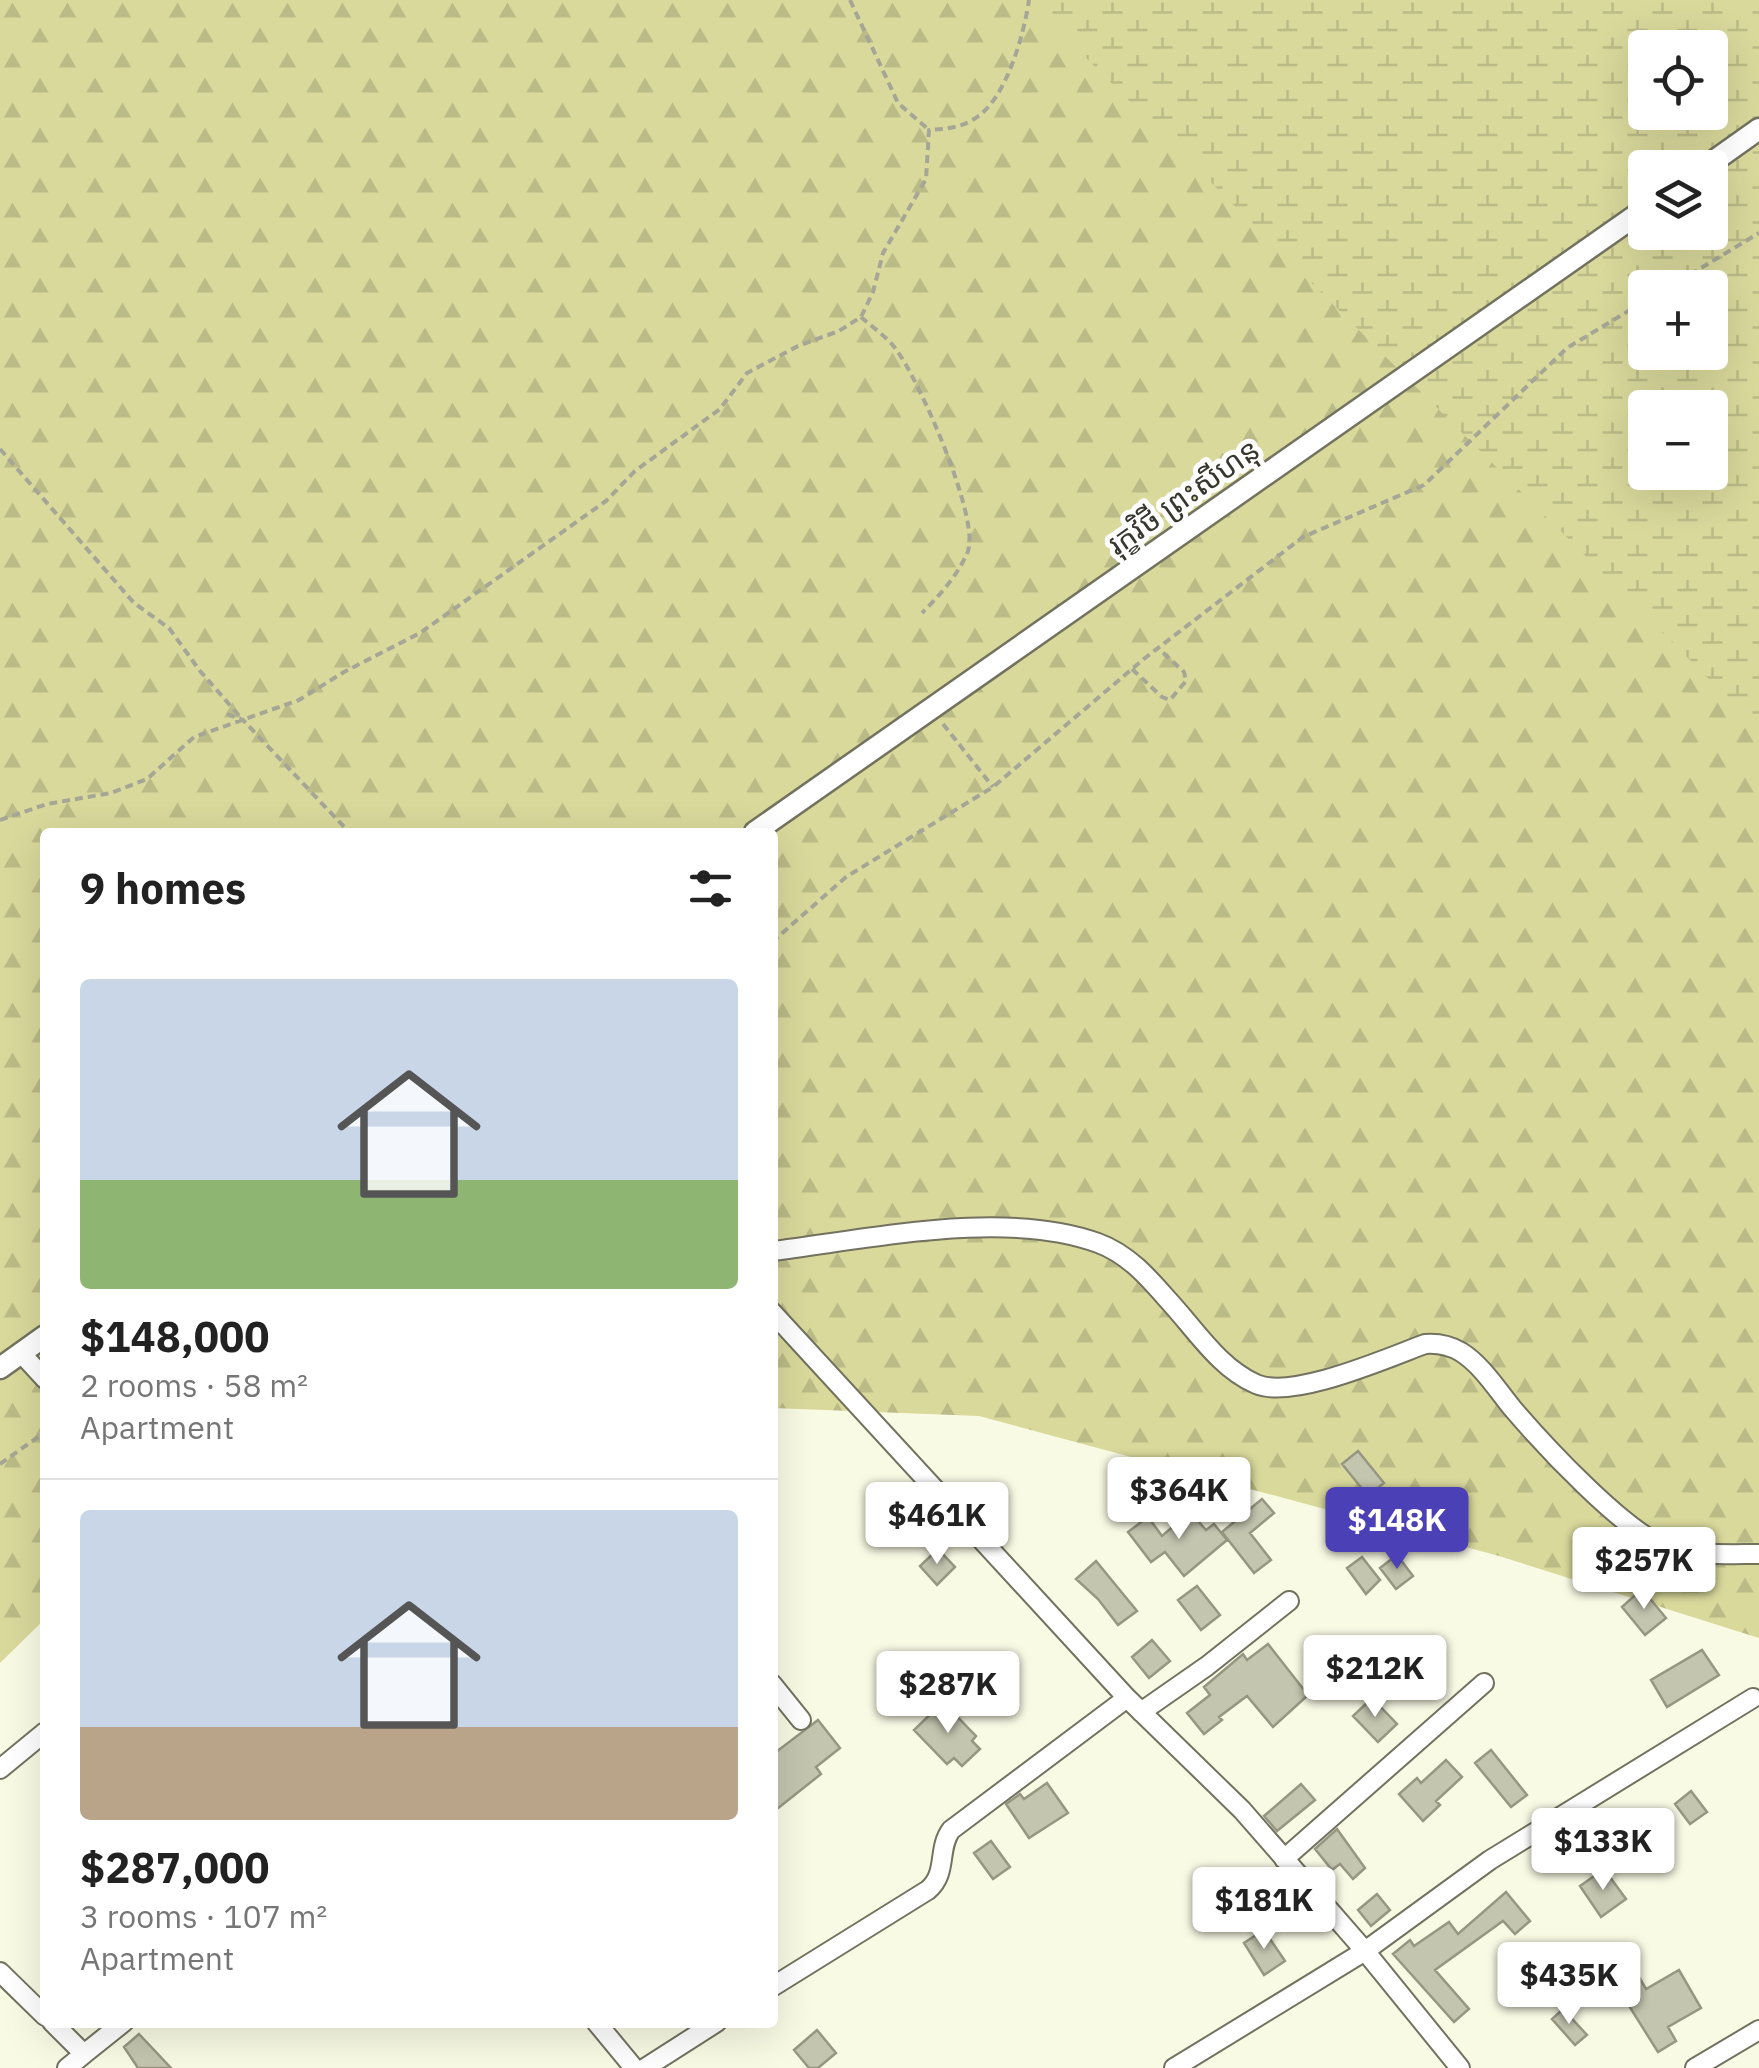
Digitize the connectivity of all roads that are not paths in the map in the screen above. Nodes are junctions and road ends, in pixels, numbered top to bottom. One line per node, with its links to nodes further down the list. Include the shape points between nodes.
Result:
1 (1759, 129): 2 (street)
2 (1728, 151)
3 (1628, 221): 4 (street, រុក្ខវិថី ព្រះសីហនុ)
4 (761, 828)
5 (778, 1250): 11 (street, via 969,1229 1082,1238 1133,1262 1216,1354 1266,1387 1340,1374 1437,1343 1465,1355 1545,1446 1641,1535 1667,1547)
6 (778, 1319): 15 (street)
7 (40, 1340): 8 (street)
8 (21, 1354): 9 (street); 10 (street)
9 (0, 1368)
10 (40, 1374)
11 (1759, 1554)
12 (1289, 1601): 17 (street)
13 (1484, 1683): 21 (street)
14 (778, 1691): 18 (street)
15 (1127, 1698): 17 (street); 24 (street, via 951,1830 942,1873 928,1890)
16 (1753, 1698): 22 (street, via 1490,1860)
17 (1142, 1712): 21 (street)
18 (801, 1720)
19 (40, 1736): 20 (street)
20 (0, 1769)
21 (1284, 1859): 22 (street)
22 (1365, 1950): 35 (street); 36 (street)
23 (0, 1972): 25 (street)
24 (778, 1983)
25 (40, 2011)
26 (58, 2028): 31 (street)
27 (116, 2028): 31 (street)
28 (601, 2028): 33 (street)
29 (707, 2028): 34 (street)
30 (1759, 2030): 37 (street)
31 (84, 2054): 32 (street)
32 (67, 2068)
33 (634, 2068)
34 (645, 2068)
35 (1174, 2068)
36 (1460, 2068)
37 (1695, 2068)

